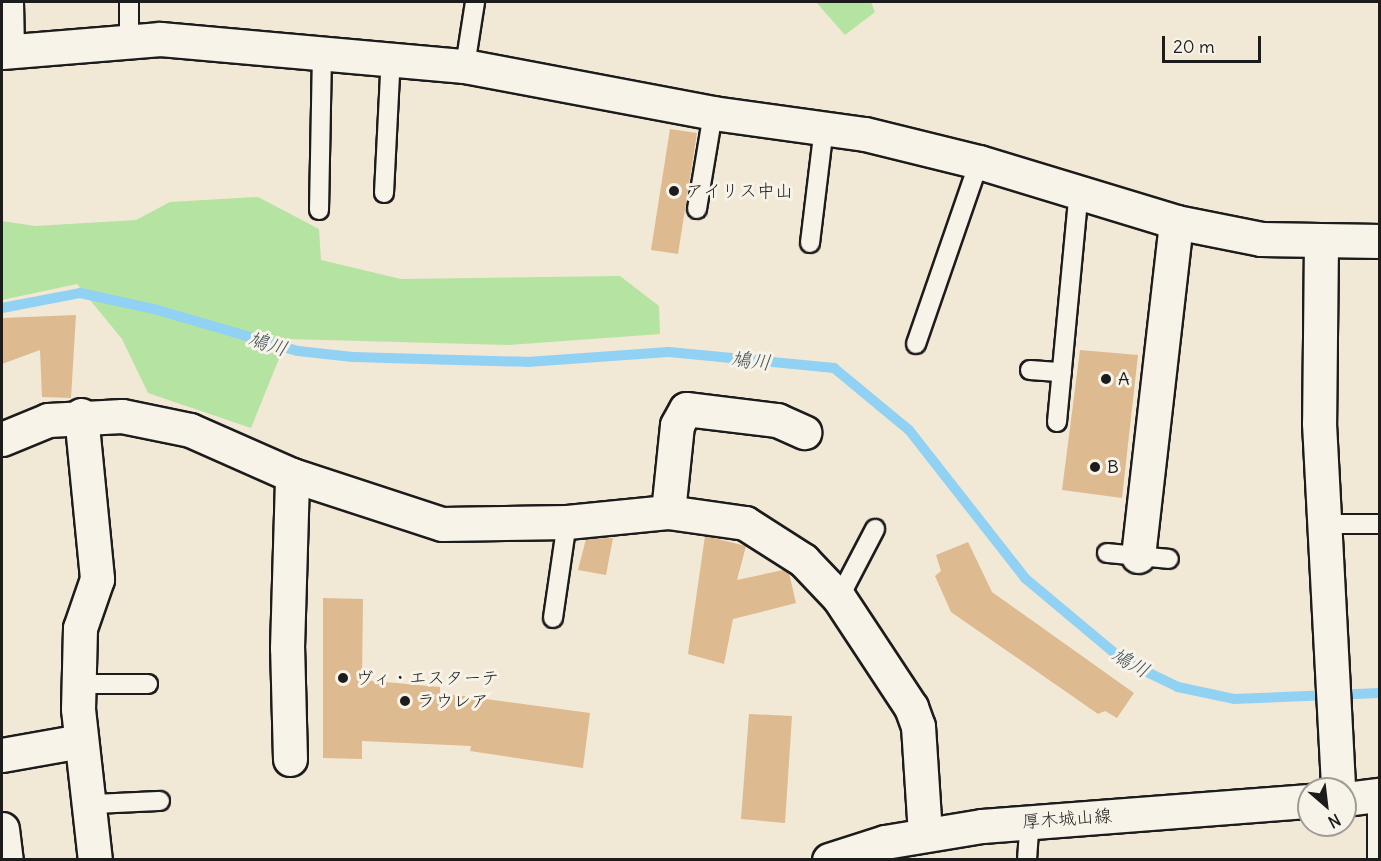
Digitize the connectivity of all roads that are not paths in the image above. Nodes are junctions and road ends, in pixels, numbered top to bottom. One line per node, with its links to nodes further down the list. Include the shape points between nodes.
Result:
1 (6, 2): 6 (street)
2 (129, 2): 4 (lane)
3 (475, 2): 8 (lane)
4 (129, 39): 5 (street); 6 (street)
5 (322, 49): 7 (street); 15 (lane)
6 (4, 51)
7 (391, 57): 8 (street); 13 (lane)
8 (465, 66): 9 (street)
9 (713, 113): 10 (street); 14 (lane)
10 (825, 128): 11 (street); 19 (lane)
11 (979, 162): 12 (street); 20 (lane)
12 (1079, 191): 16 (street); 22 (lane)
13 (384, 193)
14 (697, 209)
15 (319, 210)
16 (1176, 222): 18 (street, via 1261,239); 33 (street)
17 (1380, 241): 18 (street)
18 (1321, 242): 30 (street, via 1319,423)
19 (810, 243)
20 (916, 344)
21 (1030, 369): 22 (lane)
22 (1062, 372): 24 (lane)
23 (81, 415): 26 (street, via 48,420); 27 (street, via 122,416 190,430); 36 (street, via 97,579 80,628)
24 (1057, 422)
25 (804, 432): 28 (street, via 777,420 686,409 677,425)
26 (2, 439)
27 (292, 475): 29 (street, via 442,524); 40 (street, via 287,648)
28 (668, 512): 29 (street); 34 (street, via 730,517 760,530 802,560)
29 (567, 522): 35 (lane)
30 (1325, 524): 31 (lane); 41 (street)
31 (1380, 524)
32 (874, 529): 34 (lane)
33 (1138, 556)
34 (839, 598): 49 (street, via 915,713)
35 (553, 618)
36 (80, 684): 37 (lane); 38 (street)
37 (148, 684)
38 (81, 741): 39 (street); 46 (street)
39 (2, 755)
40 (290, 759)
41 (1338, 777)
42 (1378, 796): 43 (street); 54 (lane)
43 (1357, 798)
44 (160, 801): 46 (lane)
45 (1297, 802): 47 (street, 厚木城山線)
46 (93, 804): 51 (street)
47 (1030, 821): 49 (street, 厚木城山線); 53 (lane)
48 (2, 830): 50 (street)
49 (925, 834): 52 (street, 厚木城山線)
50 (6, 860)
51 (95, 860)
52 (829, 860)
53 (1027, 860)
54 (1377, 860)

